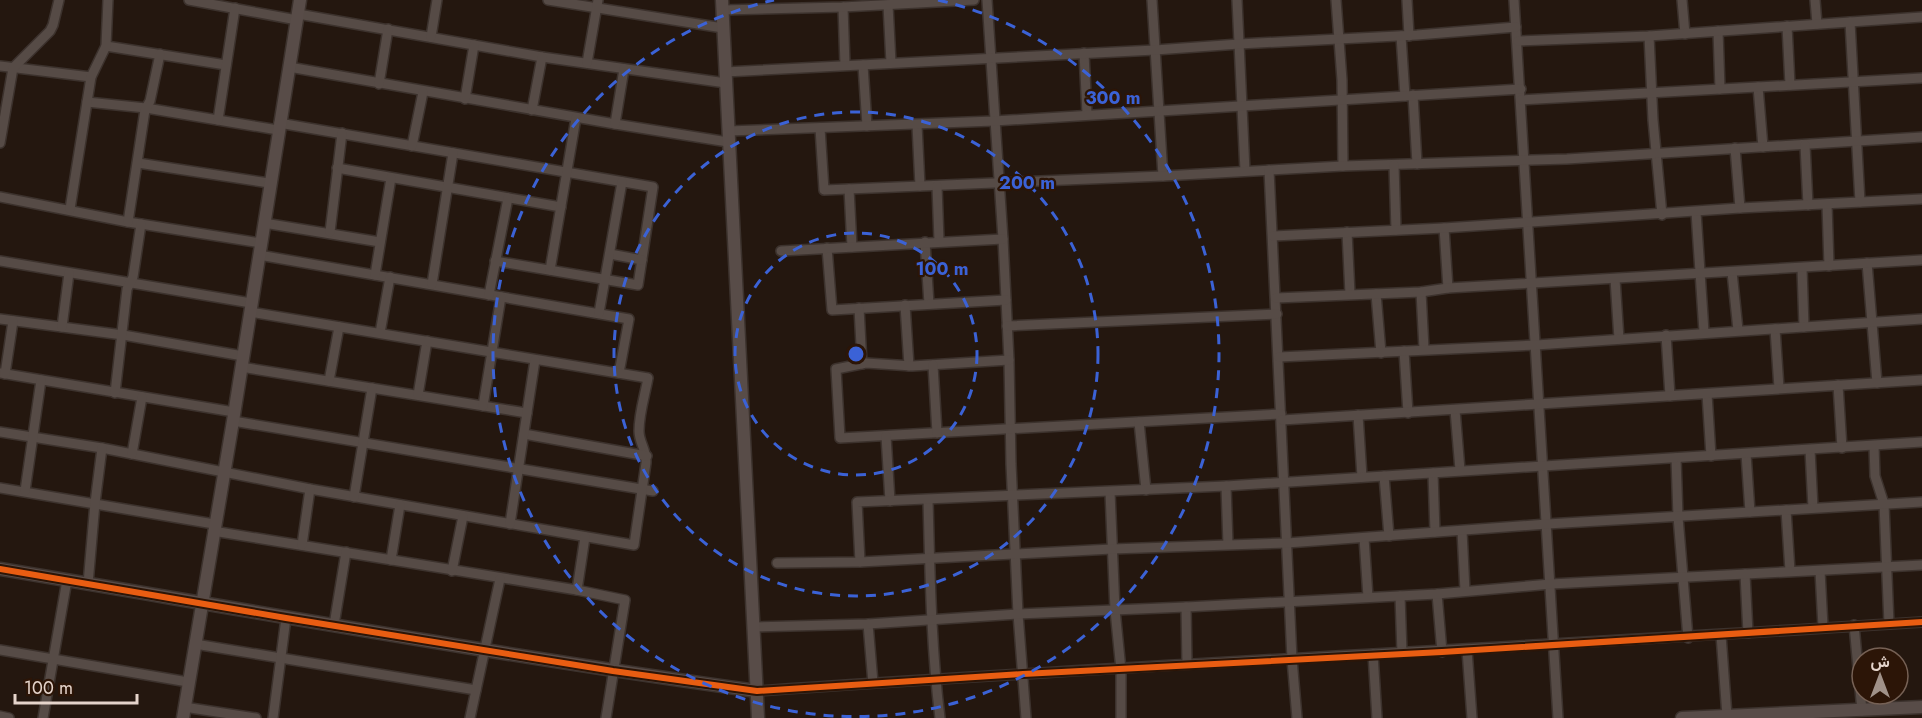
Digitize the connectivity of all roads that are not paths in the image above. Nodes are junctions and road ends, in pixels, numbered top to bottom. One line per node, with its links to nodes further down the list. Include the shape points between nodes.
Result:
1 (59, 0): 53 (street, via 50,31)
2 (108, 0): 40 (street)
3 (189, 0): 22 (street)
4 (300, 0): 23 (street)
5 (437, 0): 35 (street)
6 (548, 0): 17 (street)
7 (974, 0): 16 (street)
8 (987, 0): 45 (street)
9 (1152, 0): 41 (street)
10 (1237, 0): 38 (street)
11 (1336, 0): 36 (street)
12 (1407, 0): 33 (street)
13 (1514, 0): 28 (street)
14 (1682, 0): 32 (street)
15 (1815, 0): 26 (street)
16 (910, 2): 20 (street)
17 (597, 4): 29 (street); 46 (street)
18 (814, 4): 19 (street); 21 (street)
19 (722, 5): 29 (street)
20 (888, 5): 21 (street); 47 (street)
21 (843, 7): 49 (street)
22 (235, 9): 23 (street); 48 (street)
23 (298, 17): 30 (street); 52 (street)
24 (1922, 17): 25 (street)
25 (1850, 22): 26 (street); 58 (street)
26 (1817, 24): 27 (street)
27 (1787, 26): 31 (street); 60 (street)
28 (1516, 27): 33 (street); 37 (street)
29 (723, 28): 56 (street)
30 (388, 29): 35 (street); 59 (street)
31 (1718, 31): 32 (street); 63 (street)
32 (1685, 34): 34 (street)
33 (1405, 36): 36 (street); 66 (street)
34 (1649, 36): 37 (street); 65 (street)
35 (431, 37): 39 (street)
36 (1338, 39): 38 (street); 68 (street)
37 (1518, 41): 62 (street)
38 (1239, 44): 41 (street); 71 (street)
39 (474, 45): 44 (street); 67 (street)
40 (105, 46): 42 (street); 55 (street)
41 (1155, 50): 43 (street); 74 (street)
42 (160, 54): 48 (street); 72 (street)
43 (1084, 54): 45 (street); 75 (street)
44 (542, 57): 46 (street); 73 (street)
45 (991, 58): 47 (street); 78 (street)
46 (586, 63): 54 (street)
47 (891, 63): 50 (street)
48 (226, 65): 77 (street)
49 (845, 65): 50 (street); 56 (street)
50 (863, 65): 82 (street)
51 (0, 66): 53 (street)
52 (289, 67): 59 (street); 81 (street)
53 (13, 68): 55 (street); 88 (street)
54 (624, 69): 56 (street); 79 (street)
55 (91, 77): 70 (street)
56 (726, 77): 85 (street)
57 (1922, 78): 58 (street)
58 (1854, 82): 60 (street); 87 (street)
59 (379, 84): 64 (street)
60 (1790, 85): 61 (street)
61 (1758, 87): 63 (street); 91 (street)
62 (1521, 89): 66 (street); 69 (street)
63 (1720, 89): 65 (street)
64 (423, 92): 67 (street); 90 (street)
65 (1651, 92): 69 (street); 94 (street)
66 (1409, 96): 68 (street); 97 (street)
67 (465, 99): 73 (street)
68 (1342, 99): 71 (street); 99 (street)
69 (1521, 100): 95 (street)
70 (87, 102): 72 (street); 121 (street)
71 (1242, 106): 74 (street); 102 (street)
72 (146, 108): 77 (street); 96 (street)
73 (532, 110): 76 (street)
74 (1158, 110): 75 (street); 104 (street)
75 (1087, 114): 78 (street)
76 (576, 118): 79 (street); 103 (street)
77 (218, 120): 81 (street)
78 (994, 121): 80 (street); 108 (street)
79 (615, 124): 85 (street)
80 (916, 125): 82 (street); 109 (street)
81 (279, 126): 84 (street); 107 (street)
82 (867, 126): 83 (street)
83 (820, 128): 85 (street); 112 (street, via 824,190)
84 (342, 134): 90 (street); 100 (street)
85 (728, 137): 317 (street)
86 (1922, 137): 87 (street)
87 (1857, 142): 89 (street); 116 (street)
88 (0, 143)
89 (1805, 145): 91 (street); 118 (street)
90 (412, 146): 93 (street)
91 (1763, 147): 92 (street)
92 (1735, 148): 94 (street); 120 (street)
93 (453, 153): 103 (street); 111 (street)
94 (1657, 154): 95 (street); 123 (street)
95 (1525, 160): 97 (street); 127 (street)
96 (138, 164): 107 (street); 124 (street)
97 (1417, 164): 98 (street)
98 (1394, 165): 99 (street); 129 (street)
99 (1343, 166): 101 (street)
100 (337, 168): 105 (street); 130 (street)
101 (1269, 170): 102 (street); 132 (street)
102 (1245, 171): 104 (street)
103 (567, 173): 106 (street); 119 (street)
104 (1163, 176): 108 (street)
105 (391, 178): 111 (street); 135 (street)
106 (622, 182): 141 (street); 142 (street, via 652,187)
107 (269, 183): 125 (street)
108 (999, 183): 110 (street); 133 (street)
109 (920, 186): 110 (street); 112 (street)
110 (937, 186): 134 (street)
111 (447, 188): 114 (street); 158 (street)
112 (849, 189): 137 (street)
113 (0, 197): 121 (street)
114 (508, 198): 119 (street); 145 (street)
115 (1922, 199): 116 (street)
116 (1860, 202): 117 (street)
117 (1827, 204): 118 (street); 147 (street)
118 (1808, 205): 120 (street)
119 (561, 207): 149 (street)
120 (1740, 208): 122 (street)
121 (70, 209): 124 (street)
122 (1696, 212): 123 (street); 152 (street)
123 (1662, 214): 127 (street)
124 (128, 222): 126 (street)
125 (264, 223): 130 (street); 139 (street)
126 (141, 224): 139 (street); 157 (street)
127 (1528, 224): 128 (street); 159 (street)
128 (1444, 228): 129 (street); 160 (street)
129 (1396, 230): 131 (street)
130 (330, 232): 135 (street)
131 (1347, 232): 132 (street); 162 (street)
132 (1273, 236): 166 (street)
133 (1003, 239): 134 (street); 167 (street)
134 (939, 241): 136 (street)
135 (380, 242): 153 (street)
136 (925, 242): 137 (street); 168 (street)
137 (852, 247): 138 (street)
138 (828, 248): 140 (street); 171 (street, via 832,310)
139 (260, 249): 153 (street); 170 (street)
140 (781, 251)
141 (610, 254): 142 (street); 156 (street)
142 (642, 260): 156 (street, via 638,285)
143 (1922, 260): 146 (street)
144 (0, 261): 151 (street)
145 (495, 261): 149 (street); 164 (street)
146 (1867, 263): 147 (street); 177 (street)
147 (1829, 266): 148 (street)
148 (1802, 268): 150 (street); 181 (street)
149 (550, 270): 156 (street)
150 (1732, 272): 152 (street); 183 (street)
151 (69, 273): 157 (street); 178 (street)
152 (1700, 274): 155 (street); 184 (street)
153 (375, 275): 154 (street)
154 (390, 277): 158 (street); 185 (street)
155 (1615, 279): 159 (street); 188 (street)
156 (605, 280): 172 (street)
157 (129, 282): 170 (street); 186 (street)
158 (432, 284): 164 (street)
159 (1532, 284): 160 (street); 190 (street)
160 (1448, 288): 161 (street)
161 (1421, 292): 163 (street); 191 (street)
162 (1350, 294): 163 (street); 166 (street)
163 (1376, 294): 194 (street)
164 (489, 295): 165 (street)
165 (501, 297): 172 (street); 193 (street)
166 (1276, 298): 173 (street)
167 (1006, 300): 168 (street); 180 (street)
168 (929, 304): 169 (street)
169 (905, 305): 171 (street); 201 (street)
170 (251, 308): 179 (street); 198 (street)
171 (859, 308): 199 (street)
172 (599, 313): 202 (street, via 629,319)
173 (1277, 314): 180 (street); 195 (street)
174 (1922, 318): 177 (street)
175 (0, 319): 176 (street)
176 (13, 321): 178 (street); 203 (street)
177 (1872, 321): 181 (street); 207 (street)
178 (62, 327): 186 (street)
179 (339, 327): 185 (street); 206 (street)
180 (1007, 327): 197 (street)
181 (1804, 327): 182 (street)
182 (1775, 329): 183 (street); 210 (street)
183 (1738, 330): 184 (street)
184 (1704, 332): 187 (street)
185 (380, 333): 189 (street)
186 (123, 335): 198 (street); 211 (street)
187 (1665, 335): 188 (street); 214 (street)
188 (1619, 339): 190 (street)
189 (427, 341): 193 (street); 213 (street)
190 (1536, 345): 191 (street); 216 (street)
191 (1424, 349): 192 (street)
192 (1404, 351): 194 (street); 220 (street)
193 (492, 353): 196 (street); 217 (street)
194 (1381, 353): 195 (street)
195 (1279, 357): 223 (street)
196 (535, 360): 202 (street); 219 (street)
197 (1009, 360): 200 (street); 225 (street)
198 (242, 361): 206 (street); 222 (street)
199 (862, 364): 201 (street); 230 (street, via 836,369 840,438)
200 (933, 365): 201 (street); 227 (street)
201 (909, 366)
202 (619, 373): 239 (street, via 648,378 639,430)
203 (3, 374): 204 (street)
204 (41, 380): 211 (street); 229 (street)
205 (1922, 380): 207 (street)
206 (329, 381): 209 (street)
207 (1877, 383): 208 (street)
208 (1838, 385): 210 (street); 235 (street)
209 (372, 388): 213 (street); 232 (street)
210 (1779, 388): 212 (street)
211 (115, 393): 215 (street)
212 (1707, 394): 214 (street); 240 (street)
213 (418, 395): 217 (street)
214 (1670, 396): 216 (street)
215 (142, 397): 222 (street); 237 (street)
216 (1540, 404): 218 (street); 242 (street)
217 (483, 406): 219 (street)
218 (1455, 410): 220 (street); 244 (street)
219 (527, 413): 228 (street)
220 (1408, 413): 221 (street)
221 (1358, 415): 223 (street); 248 (street)
222 (234, 416): 232 (street); 245 (street)
223 (1282, 417): 224 (street); 249 (street)
224 (1139, 422): 225 (street); 254 (street)
225 (1010, 428): 227 (street); 257 (street)
226 (0, 432): 229 (street)
227 (938, 433): 230 (street)
228 (524, 434): 239 (street); 243 (street)
229 (32, 436): 234 (street); 255 (street)
230 (886, 436): 260 (street)
231 (1922, 442): 233 (street)
232 (363, 443): 243 (street); 258 (street)
233 (1874, 446): 235 (street); 263 (street, via 1875,476)
234 (102, 448): 237 (street); 262 (street)
235 (1842, 448): 236 (street)
236 (1810, 450): 238 (street); 265 (street)
237 (132, 454): 245 (street)
238 (1746, 454): 240 (street); 267 (street)
239 (646, 456): 253 (street)
240 (1711, 456): 241 (street)
241 (1676, 458): 242 (street); 269 (street)
242 (1544, 465): 244 (street); 271 (street)
243 (518, 469): 253 (street); 270 (street)
244 (1460, 470): 246 (street)
245 (224, 472): 252 (street); 272 (street)
246 (1433, 473): 247 (street); 274 (street)
247 (1384, 476): 248 (street); 275 (street)
248 (1362, 477): 249 (street)
249 (1284, 482): 250 (street); 278 (street)
250 (1226, 486): 254 (street); 279 (street)
251 (0, 488): 255 (street)
252 (310, 489): 258 (street); 280 (street)
253 (648, 490): 276 (street, via 634,545)
254 (1146, 490): 256 (street)
255 (24, 491): 262 (street)
256 (1110, 492): 257 (street); 281 (street)
257 (1012, 494): 259 (street); 283 (street)
258 (354, 497): 264 (street)
259 (928, 500): 260 (street); 284 (street)
260 (890, 501): 286 (street, via 857,502)
261 (1922, 502): 263 (street)
262 (95, 503): 272 (street); 298 (street)
263 (1884, 504): 265 (street); 289 (street)
264 (400, 505): 268 (street); 285 (street)
265 (1813, 508): 266 (street)
266 (1786, 510): 267 (street); 292 (street)
267 (1750, 512): 269 (street)
268 (463, 516): 270 (street); 291 (street)
269 (1678, 517): 271 (street); 295 (street)
270 (510, 524): 276 (street)
271 (1547, 524): 273 (street); 299 (street)
272 (214, 528): 280 (street); 306 (street)
273 (1462, 531): 274 (street); 301 (street)
274 (1436, 532): 275 (street)
275 (1389, 536): 277 (street)
276 (585, 537): 300 (street)
277 (1364, 538): 278 (street); 304 (street)
278 (1287, 543): 279 (street); 305 (street)
279 (1228, 544): 281 (street)
280 (302, 545): 282 (street)
281 (1112, 549): 283 (street); 308 (street)
282 (346, 552): 285 (street); 315 (street)
283 (1016, 556): 284 (street); 309 (street)
284 (930, 559): 286 (street); 311 (street)
285 (391, 560): 291 (street)
286 (860, 562): 287 (street)
287 (777, 563)
288 (1922, 565): 289 (street)
289 (1886, 567): 293 (street); 314 (street)
290 (0, 569): 297 (street)
291 (452, 571): 296 (street)
292 (1790, 571): 293 (street); 294 (street)
293 (1820, 571): 318 (street)
294 (1745, 574): 295 (street); 319 (street)
295 (1682, 578): 299 (street); 321 (street)
296 (500, 579): 300 (street); 325 (street)
297 (67, 580): 298 (street); 331 (street)
298 (88, 584): 306 (street)
299 (1551, 584): 301 (street); 323 (street)
300 (577, 590): 335 (street, via 625,600)
301 (1465, 591): 302 (street)
302 (1437, 594): 303 (street); 328 (street)
303 (1400, 596): 304 (street); 327 (street)
304 (1368, 597): 305 (street)
305 (1289, 601): 307 (street); 332 (street)
306 (201, 604): 310 (street); 322 (street)
307 (1186, 607): 308 (street); 333 (street)
308 (1115, 610): 309 (street); 334 (street)
309 (1018, 614): 311 (street); 336 (street)
310 (286, 618): 315 (street); 330 (street)
311 (931, 620): 313 (street); 337 (street)
312 (1922, 622): 314 (street)
313 (868, 624): 317 (street); 339 (street)
314 (1889, 624): 316 (street)
315 (334, 625): 325 (street)
316 (1854, 625): 318 (street); 343 (street)
317 (754, 627): 341 (street)
318 (1823, 627): 319 (street)
319 (1748, 633): 320 (street)
320 (1721, 635): 321 (street); 347 (street)
321 (1688, 638): 323 (street)
322 (195, 644): 330 (street); 338 (street)
323 (1554, 644): 326 (street); 362 (street)
324 (0, 650): 331 (street)
325 (485, 650): 335 (street); 340 (street)
326 (1467, 650): 328 (street); 361 (street)
327 (1402, 652): 328 (street); 329 (street)
328 (1442, 652)
329 (1373, 654): 332 (street); 360 (street)
330 (281, 657): 340 (street); 352 (street)
331 (53, 658): 338 (street); 350 (street)
332 (1292, 659): 333 (street); 359 (street)
333 (1187, 664): 334 (street)
334 (1121, 669): 336 (street); 358 (street)
335 (613, 671): 341 (street); 354 (street)
336 (1023, 674): 337 (street); 357 (street)
337 (935, 681): 339 (street); 356 (street)
338 (188, 682): 344 (street)
339 (873, 683): 341 (street)
340 (476, 690): 353 (street)
341 (757, 691): 355 (street)
342 (1922, 707): 343 (street)
343 (1862, 711): 345 (street)
344 (184, 713): 351 (street)
345 (1848, 715): 348 (street)
346 (0, 716): 349 (street)
347 (1727, 716): 348 (street); 363 (street)
348 (1764, 716)
349 (9, 718)
350 (43, 718)
351 (256, 718)
352 (273, 718)
353 (470, 718)
354 (606, 718)
355 (758, 718)
356 (940, 718)
357 (1026, 718)
358 (1121, 718)
359 (1297, 718)
360 (1377, 718)
361 (1472, 718)
362 (1558, 718)
363 (1682, 718)

